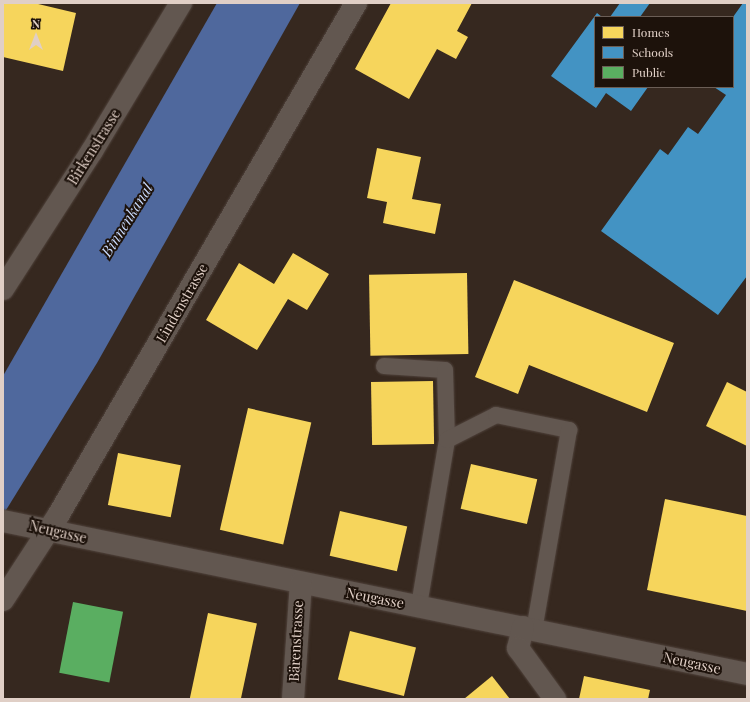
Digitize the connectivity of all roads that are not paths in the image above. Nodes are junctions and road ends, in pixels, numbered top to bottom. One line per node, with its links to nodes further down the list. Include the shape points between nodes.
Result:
1 (181, 3): 3 (street, Birkenstrasse, via 92,151)
2 (356, 3): 7 (street, Lindenstrasse)
3 (3, 289)
4 (384, 366): 5 (lane, via 445,370)
5 (447, 440): 10 (lane); 11 (lane, via 496,415 569,430)
6 (3, 521): 7 (street, Neugasse)
7 (49, 531): 8 (street, Neugasse); 9 (street, Lindenstrasse)
8 (301, 583): 10 (street, Neugasse); 13 (street, Bärenstrasse)
9 (3, 600)
10 (419, 606): 11 (street, Neugasse)
11 (529, 629): 12 (street, Neugasse); 14 (street, via 518,648)
12 (747, 674)
13 (293, 699)
14 (555, 699)

